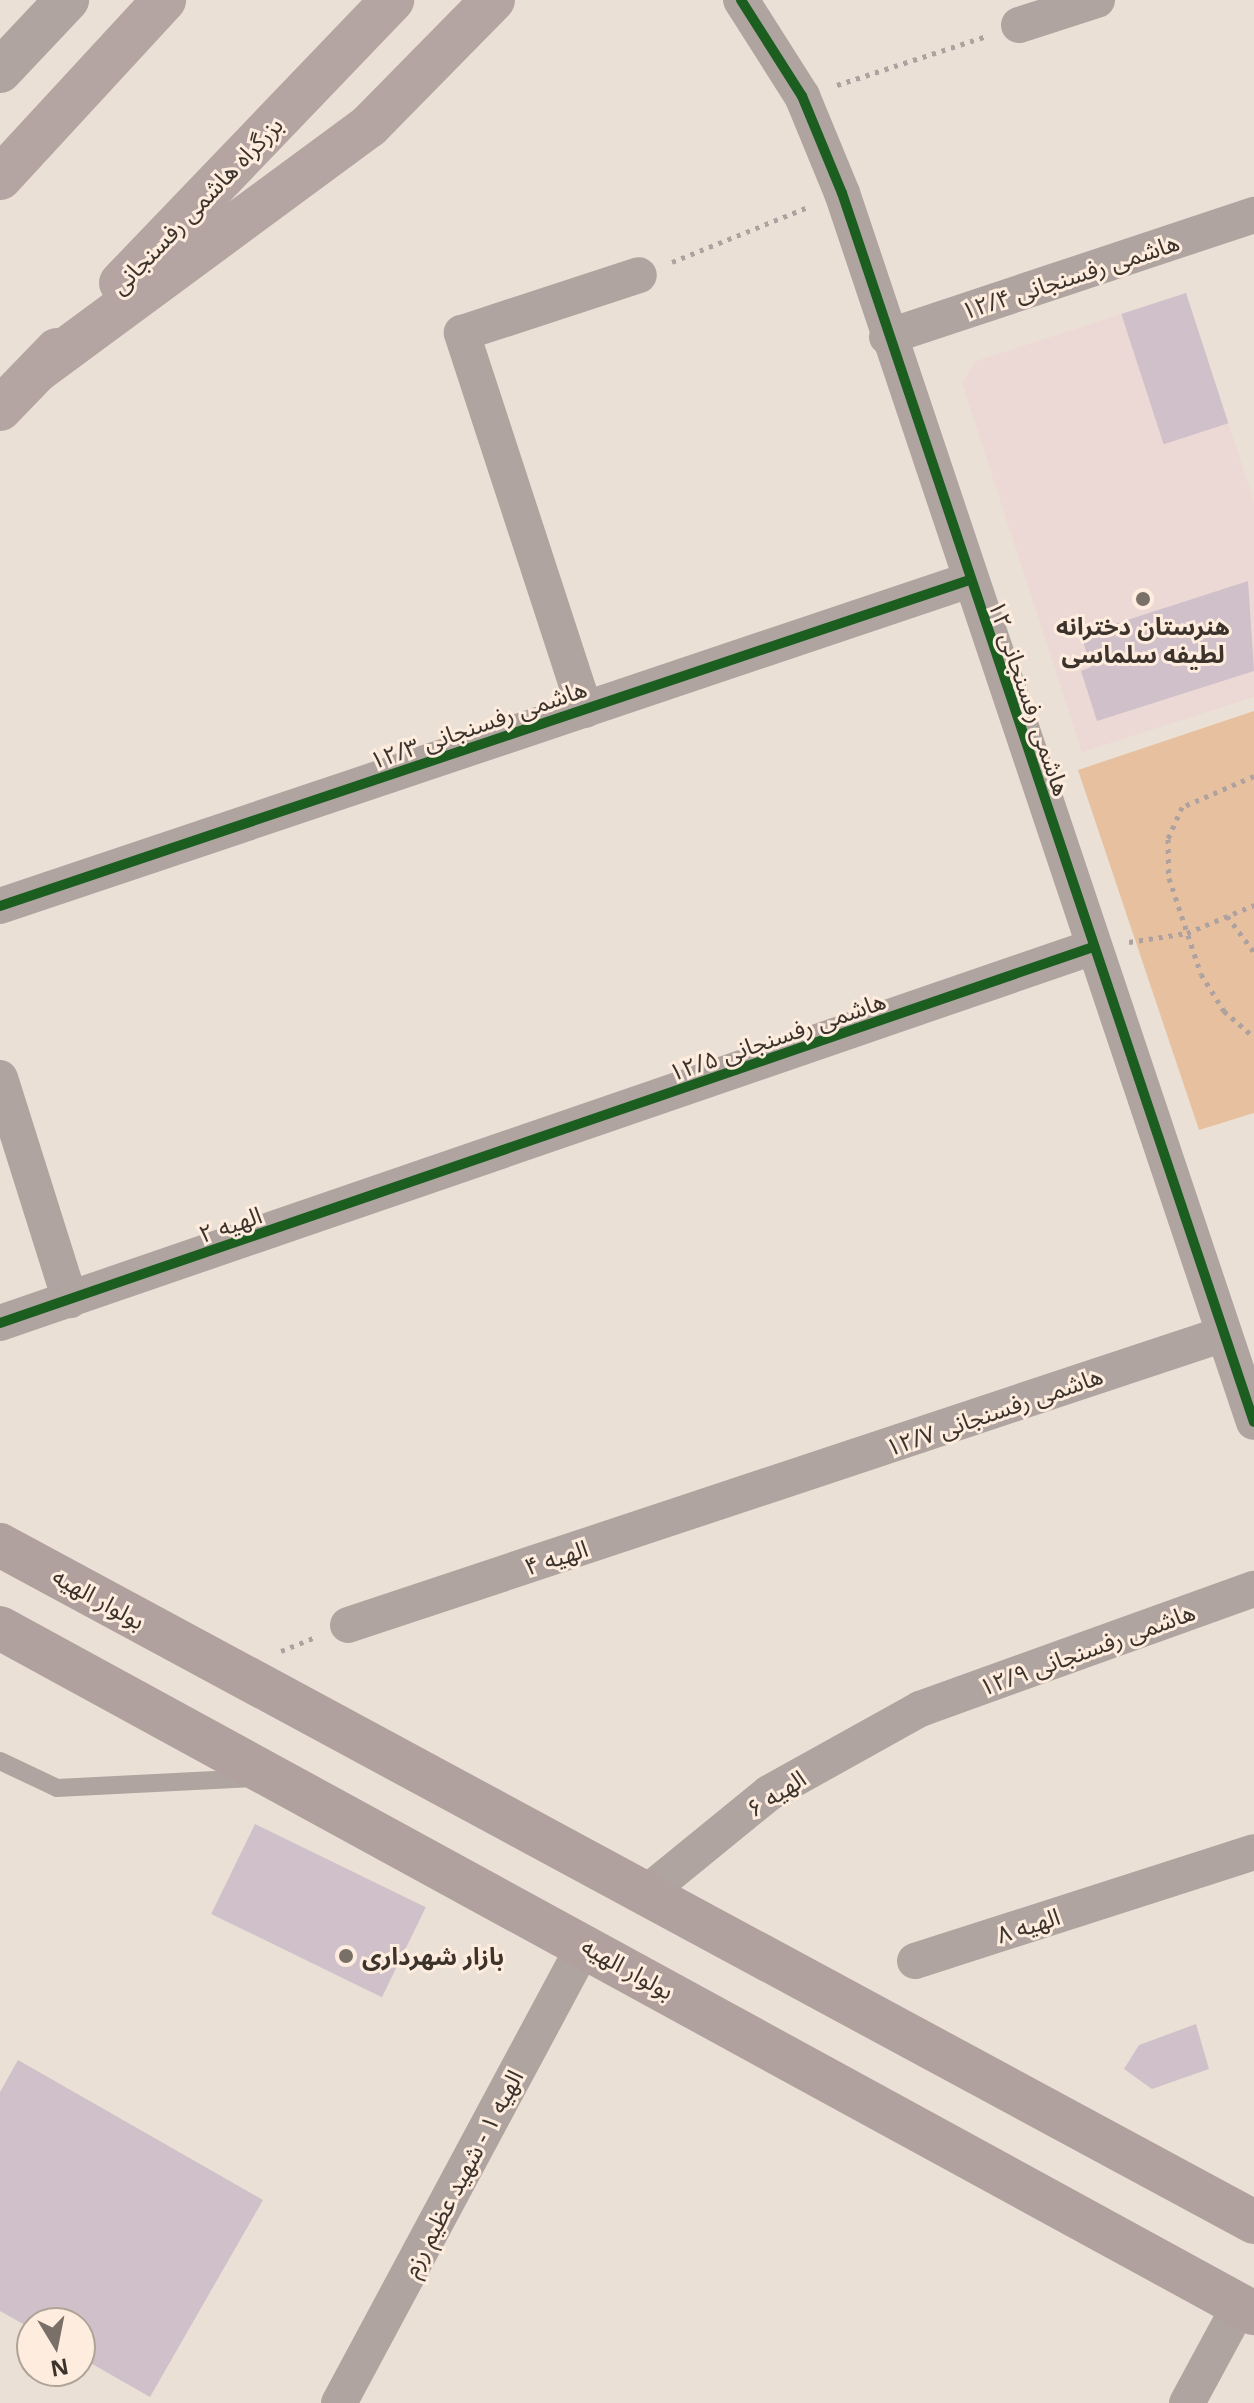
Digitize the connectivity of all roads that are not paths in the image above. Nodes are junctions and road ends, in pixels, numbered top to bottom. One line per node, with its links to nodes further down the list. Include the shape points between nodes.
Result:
1 (67, 0): 8 (street)
2 (164, 0): 9 (highway)
3 (392, 0): 13 (highway, بزرگراه هاشمی رفسنجانی)
4 (493, 0): 13 (highway, via 369,126)
5 (741, 0): 12 (street, هاشمی رفسنجانی ۱۲, via 802,96 842,193)
6 (1097, 0): 7 (street)
7 (1019, 25)
8 (0, 71)
9 (0, 178)
10 (1254, 215): 12 (street, هاشمی رفسنجانی ۱۲/۴)
11 (639, 275): 16 (street, via 462,333)
12 (887, 337): 15 (street, هاشمی رفسنجانی ۱۲)
13 (38, 370): 14 (highway, بزرگراه هاشمی رفسنجانی)
14 (0, 409)
15 (969, 580): 16 (street, هاشمی رفسنجانی ۱۲/۳); 18 (street, هاشمی رفسنجانی ۱۲)
16 (585, 710): 17 (street, هاشمی رفسنجانی ۱۲/۳)
17 (0, 906)
18 (1093, 947): 20 (street, هاشمی رفسنجانی ۱۲/۵); 23 (street, هاشمی رفسنجانی ۱۲)
19 (1, 1084): 21 (street)
20 (474, 1163): 21 (street, الهیه ۲)
21 (70, 1300): 22 (street, الهیه ۲)
22 (0, 1323)
23 (1224, 1334): 24 (street, هاشمی رفسنجانی ۱۲); 25 (street, هاشمی رفسنجانی ۱۲/۷)
24 (1254, 1422)
25 (763, 1489): 28 (street, الهیه ۴)
26 (0, 1545): 34 (main road, بولوار الهیه)
27 (1254, 1589): 30 (street, هاشمی رفسنجانی ۱۲/۹)
28 (348, 1625)
29 (0, 1628): 32 (main road, بولوار الهیه)
30 (920, 1709): 34 (street, الهیه ۶, via 769,1793)
31 (0, 1761): 32 (lane, via 57,1788)
32 (273, 1777): 35 (main road, بولوار الهیه)
33 (1254, 1852): 36 (street, الهیه ۸)
34 (644, 1895): 37 (main road, بولوار الهیه)
35 (585, 1944): 38 (main road, بولوار الهیه); 39 (street, الهیه ۱ - شهید عظیم رزم)
36 (915, 1961)
37 (1254, 2222)
38 (1247, 2309): 40 (street)
39 (339, 2403)
40 (1187, 2403)

